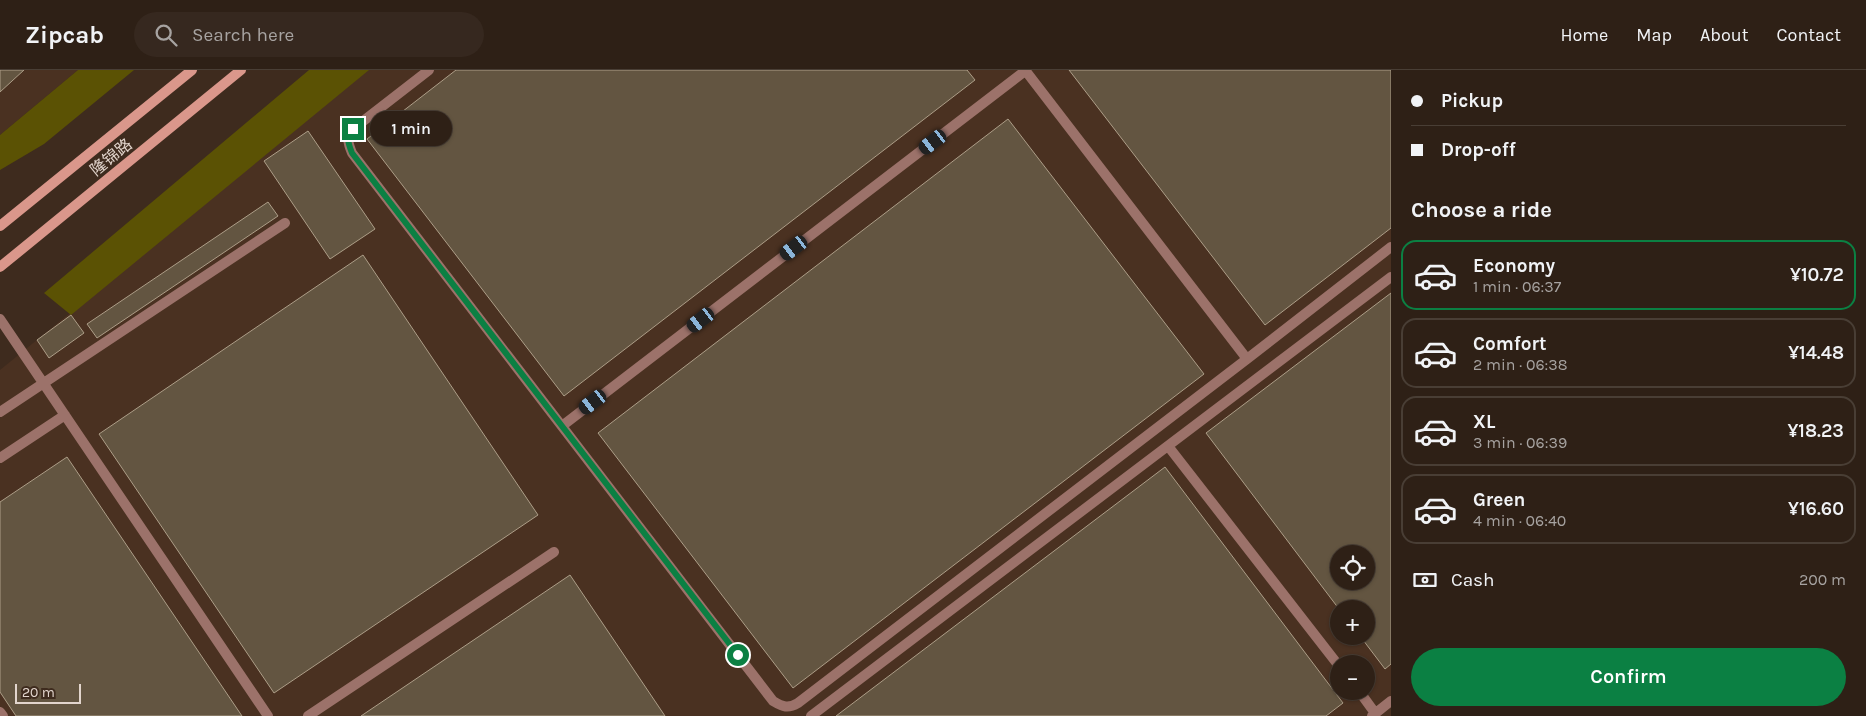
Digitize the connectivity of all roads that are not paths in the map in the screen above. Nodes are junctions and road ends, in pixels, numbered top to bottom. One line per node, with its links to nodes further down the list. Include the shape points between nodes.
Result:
1 (192, 70): 6 (main road, 隆锦路)
2 (241, 70): 8 (main road, 隆锦路)
3 (429, 70): 15 (lane, via 353,129 348,143 357,160)
4 (1025, 70): 11 (lane); 15 (lane)
5 (285, 223): 12 (lane)
6 (0, 226)
7 (1391, 247): 11 (lane)
8 (0, 267)
9 (1391, 276): 16 (lane)
10 (0, 319): 12 (lane)
11 (1247, 359): 15 (lane, via 791,707 782,707 773,701)
12 (44, 383): 13 (lane); 14 (lane)
13 (0, 412)
14 (65, 416): 17 (lane); 25 (lane)
15 (562, 426)
16 (1168, 446): 19 (lane); 27 (lane)
17 (0, 458)
18 (554, 552): 26 (lane)
19 (1330, 655)
20 (1364, 700): 23 (lane)
21 (1391, 701): 23 (lane)
22 (0, 712): 24 (lane)
23 (1373, 714)
24 (3, 716)
25 (268, 716)
26 (308, 716)
27 (811, 716)

